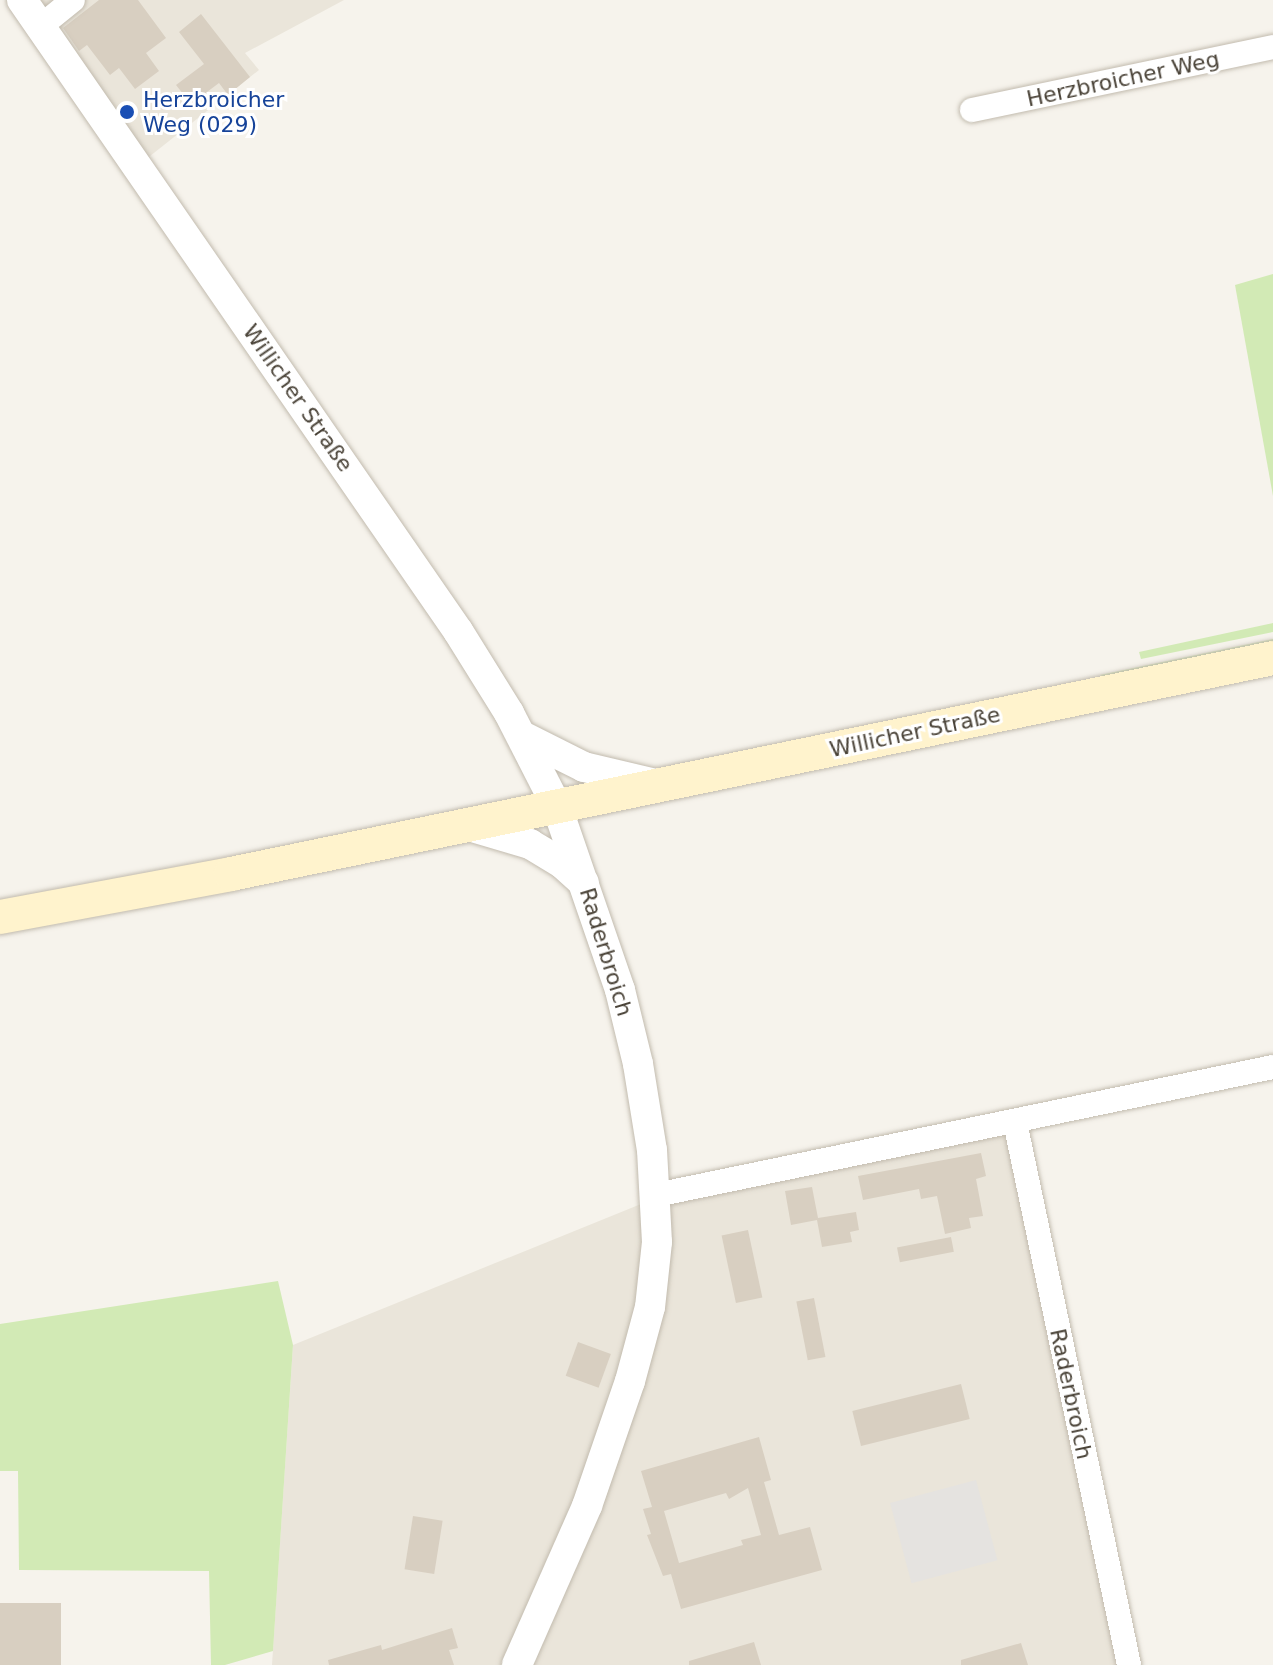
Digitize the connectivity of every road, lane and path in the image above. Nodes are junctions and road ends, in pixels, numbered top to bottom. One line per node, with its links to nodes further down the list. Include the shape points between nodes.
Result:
1 (22, 0): 3 (street, Willicher Straße)
2 (73, 0): 3 (street)
3 (41, 26): 7 (street, Willicher Straße, via 449,618)
4 (1273, 47): 5 (street, Herzbroicher Weg)
5 (972, 110)
6 (1273, 658): 8 (main road, Willicher Straße)
7 (522, 736): 8 (street, via 584,767); 9 (street, Willicher Straße)
8 (662, 785): 9 (main road, Willicher Straße)
9 (557, 807): 10 (main road, Willicher Straße); 11 (street, Raderbroich)
10 (466, 825): 11 (street, via 530,844); 12 (main road, Willicher Straße)
11 (587, 886): 15 (street, Raderbroich, via 628,1019)
12 (0, 917)
13 (1273, 1067): 14 (street)
14 (1015, 1122): 15 (street); 17 (street, Raderbroich)
15 (656, 1195): 16 (street, Raderbroich, via 653,1283 638,1357 564,1566)
16 (517, 1665)
17 (1129, 1665)

